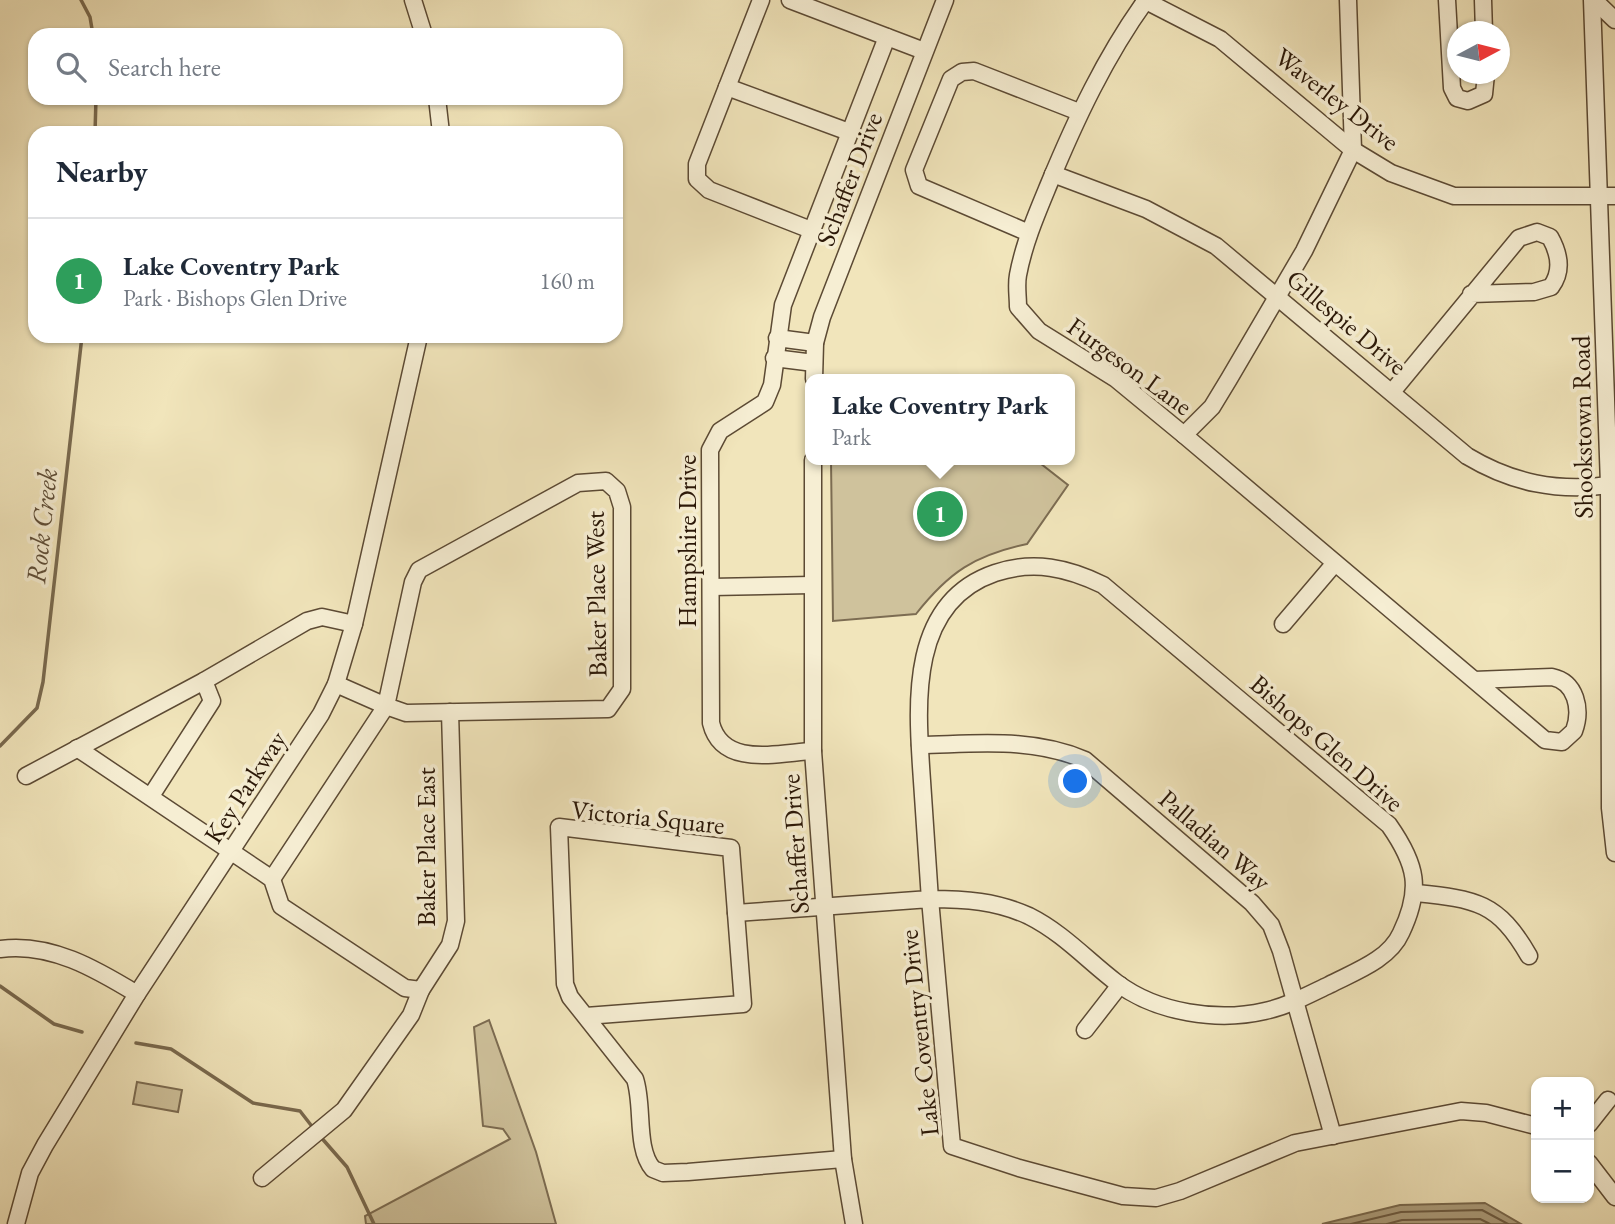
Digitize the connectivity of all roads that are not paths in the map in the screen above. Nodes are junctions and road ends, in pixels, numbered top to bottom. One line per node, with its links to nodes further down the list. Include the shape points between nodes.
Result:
1 (413, 0): 13 (street)
2 (761, 0): 20 (street)
3 (790, 0): 15 (street)
4 (945, 0): 17 (street, Schaffer Drive)
5 (1145, 0): 22 (street, Furgeson Lane); 25 (street, Waverley Drive, via 1220,39)
6 (1348, 0): 25 (street)
7 (1447, 0): 11 (street)
8 (1482, 0): 12 (street)
9 (1593, 0): 10 (street); 16 (street, Shookstown Road)
10 (1615, 20)
11 (1448, 21)
12 (1483, 21)
13 (422, 28)
14 (1615, 29): 16 (street)
15 (887, 37): 17 (street); 24 (street, Hampshire Drive)
16 (1591, 46): 28 (street, Shookstown Road)
17 (924, 51): 34 (street, Schaffer Drive)
18 (1452, 84): 19 (street, via 1457,98 1468,101 1484,94)
19 (1485, 84)
20 (727, 87): 24 (street); 29 (street, via 697,164 697,179 709,190)
21 (438, 105): 23 (street)
22 (1079, 112): 26 (street, Furgeson Lane); 30 (street, via 974,71 951,79 914,170 919,187)
23 (440, 126)
24 (849, 132): 29 (street, Hampshire Drive)
25 (1353, 150): 28 (street, Waverley Drive, via 1391,173 1454,197); 31 (street, via 1304,251)
26 (1054, 174): 30 (street, Furgeson Lane); 31 (street, Gillespie Drive, via 1146,208 1216,246)
27 (1615, 196): 28 (street, Waverley Drive)
28 (1597, 197): 41 (street, Shookstown Road)
29 (811, 230): 33 (street, Hampshire Drive, via 783,305)
30 (1029, 233): 39 (street, Furgeson Lane, via 1018,276 1018,307 1038,331 1116,379)
31 (1277, 294): 38 (street, Gillespie Drive); 39 (street, via 1212,407)
32 (1471, 294): 32 (street, via 1551,287 1559,264 1549,237 1536,232 1519,238); 38 (street)
33 (777, 338): 34 (street); 36 (street, Hampshire Drive)
34 (815, 342): 37 (street, Schaffer Drive)
35 (417, 343): 45 (street, Key Parkway)
36 (774, 358): 37 (street); 44 (street, Hampshire Drive, via 765,402 720,430 709,450)
37 (814, 371)
38 (1392, 392): 41 (street, Gillespie Drive, via 1489,469 1524,482 1576,489)
39 (1184, 435): 42 (street, Furgeson Lane)
40 (813, 465): 43 (street, Schaffer Drive)
41 (1609, 485): 58 (street, Shookstown Road, via 1610,808)
42 (1335, 563): 46 (street); 47 (street, Furgeson Lane)
43 (811, 585): 44 (street); 54 (street, Schaffer Drive)
44 (711, 587): 54 (street, Hampshire Drive, via 711,723 720,745 741,755)
45 (354, 624): 48 (street, via 322,617 307,621); 49 (street, Key Parkway)
46 (1283, 624)
47 (1474, 680): 47 (street, Furgeson Lane, via 1564,680 1575,696 1574,732 1562,741 1545,740)
48 (204, 681): 53 (street); 56 (street, via 212,701)
49 (336, 684): 50 (street, Baker Place West); 57 (street, Key Parkway)
50 (386, 706): 51 (street, Baker Place West, via 406,713); 51 (street, Baker Place West, via 419,570 578,483 606,481 617,491 622,507 622,689 608,709); 59 (street)
51 (450, 712): 67 (street, Baker Place East, via 456,921 450,945)
52 (920, 745): 60 (street, Bishops Glen Drive, via 919,678 924,651 945,609 960,592 979,578 1024,566 1076,572 1103,585 1389,825 1406,850); 61 (street, Bishops Glen Drive); 69 (street, Palladian Way, via 1028,743 1085,760 1252,903 1271,925)
53 (77, 748): 55 (street); 56 (street)
54 (813, 751): 62 (street, Schaffer Drive)
55 (26, 776)
56 (151, 796): 57 (street)
57 (233, 852): 59 (street); 68 (street, Key Parkway)
58 (1615, 853)
59 (272, 879): 67 (street, via 281,906 405,988)
60 (1416, 894): 65 (street, via 1451,897 1495,911 1513,929); 69 (street, via 1397,942 1370,964)
61 (930, 899): 62 (street); 66 (street, via 974,899 1028,916 1055,930); 75 (street, Lake Coventry Drive, via 952,1146 1123,1196 1156,1198 1295,1143)
62 (824, 908): 63 (street); 76 (street, Schaffer Drive)
63 (736, 913): 70 (street, Victoria Square, via 743,1004); 70 (street, Victoria Square, via 731,848 559,827 565,984)
64 (0, 949): 68 (street, via 36,949 61,956 93,968)
65 (1529, 956)
66 (1120, 985): 69 (street, via 1159,1005 1194,1014 1264,1011); 71 (street)
67 (421, 989): 78 (street, Baker Place East, via 411,1015 358,1094 327,1126)
68 (137, 994): 80 (street, Key Parkway, via 30,1173)
69 (1295, 1001): 75 (street, Palladian Way)
70 (586, 1016): 76 (street, via 635,1079 645,1153 653,1169 688,1172)
71 (1085, 1030)
72 (1608, 1100): 73 (street)
73 (1594, 1118)
74 (1531, 1125): 75 (street, Lake Coventry Drive, via 1461,1111)
75 (1332, 1136)
76 (843, 1160): 81 (street, Schaffer Drive)
77 (1594, 1170): 79 (street)
78 (262, 1178)
79 (1615, 1197)
80 (16, 1224)
81 (854, 1224)

